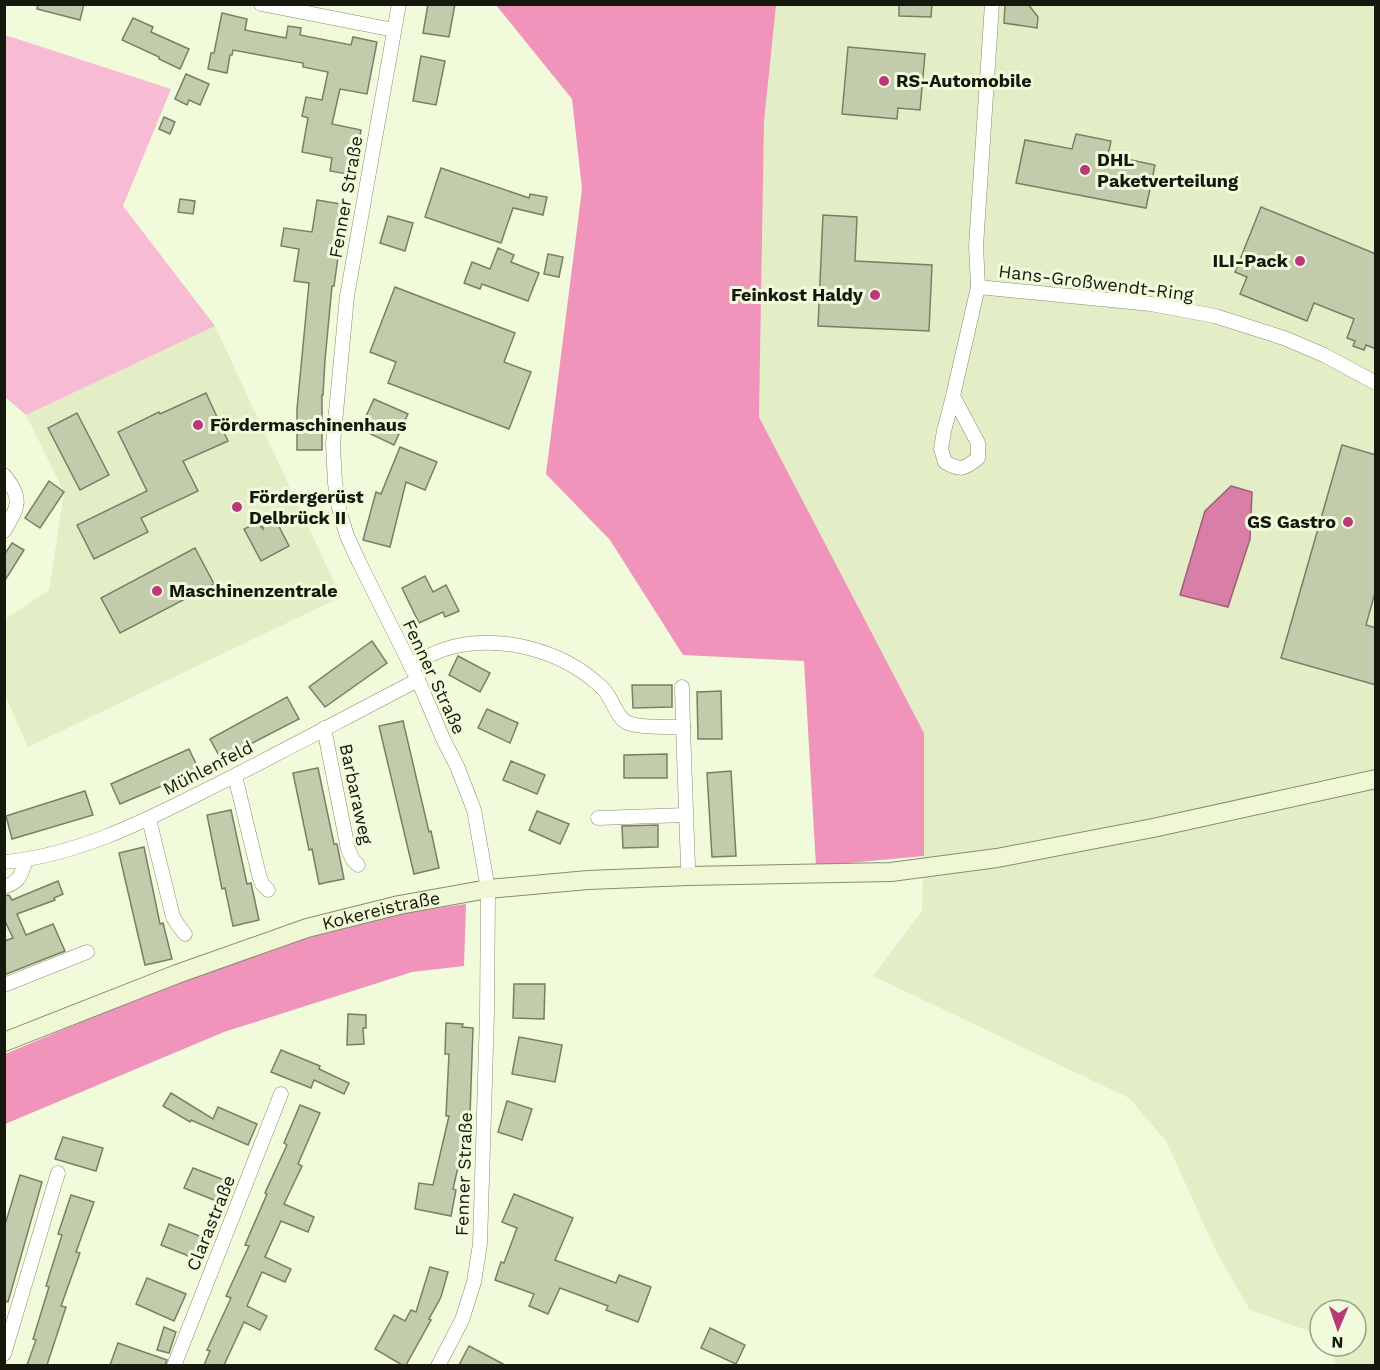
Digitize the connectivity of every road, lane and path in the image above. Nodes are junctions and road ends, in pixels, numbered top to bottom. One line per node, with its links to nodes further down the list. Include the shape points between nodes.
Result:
1 (261, 4): 4 (street)
2 (399, 4): 4 (street, Fenner Straße)
3 (992, 4): 5 (street, Hans-Großwendt-Ring, via 976,246)
4 (394, 30): 10 (street, Fenner Straße, via 347,296 333,465 347,536)
5 (978, 287): 6 (street, Hans-Großwendt-Ring, via 1151,304 1215,316 1284,338); 7 (street, Hans-Großwendt-Ring)
6 (1376, 383)
7 (954, 396): 7 (street, Hans-Großwendt-Ring, via 941,449 945,462 956,468 968,467 978,458 978,443)
8 (4, 475): 9 (street, via 17,494 16,509)
9 (4, 531)
10 (410, 665): 11 (street, Fenner Straße); 13 (street, via 451,647 511,644 552,655 586,674 606,692 627,723)
11 (418, 680): 14 (street, Mühlenfeld); 25 (street, Fenner Straße, via 474,810)
12 (682, 687): 13 (street)
13 (683, 727): 17 (street)
14 (324, 728): 15 (street, Mühlenfeld); 22 (street, Barbaraweg, via 348,849)
15 (235, 776): 19 (street, Mühlenfeld); 26 (street, via 259,875)
16 (1376, 779): 25 (main road, Kokereistraße, via 997,858 891,872 688,876)
17 (686, 815): 18 (street); 23 (street)
18 (598, 818)
19 (149, 819): 20 (street, Mühlenfeld, via 70,850); 27 (street, via 173,917)
20 (26, 860): 21 (street, Mühlenfeld); 24 (street, via 16,883)
21 (4, 862)
22 (358, 865)
23 (688, 866)
24 (4, 887)
25 (488, 889): 30 (main road, Kokereistraße, via 399,905 307,928); 35 (street, Fenner Straße, via 480,1244 462,1320)
26 (268, 890)
27 (185, 934)
28 (87, 952): 29 (street)
29 (4, 985)
30 (4, 1042)
31 (281, 1094): 34 (street, Clarastraße)
32 (58, 1173): 33 (street)
33 (4, 1354)
34 (174, 1365)
35 (438, 1365)

